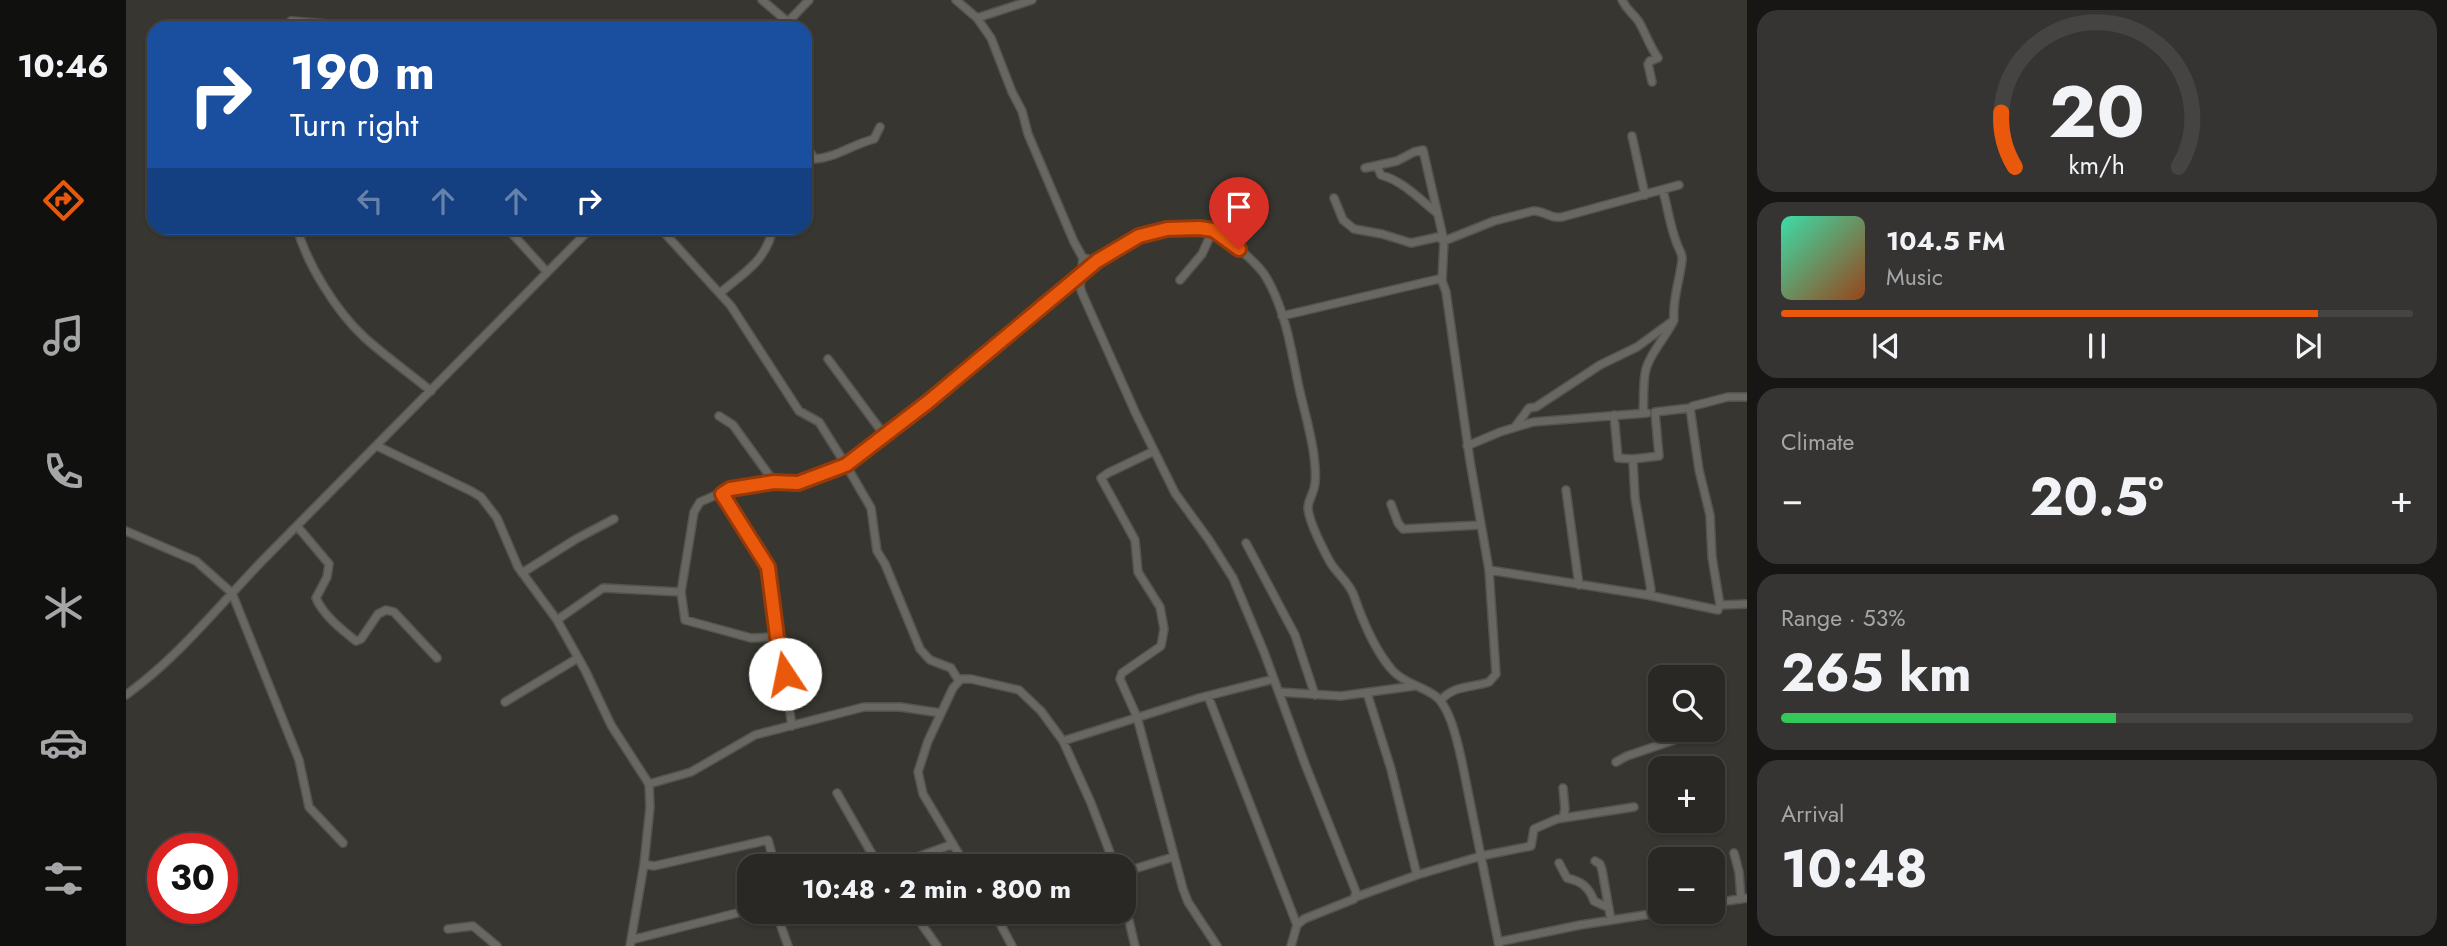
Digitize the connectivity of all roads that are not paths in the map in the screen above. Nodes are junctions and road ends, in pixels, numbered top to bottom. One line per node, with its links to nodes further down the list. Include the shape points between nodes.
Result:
1 (762, 0): 7 (street)
2 (809, 0): 8 (street)
3 (956, 0): 6 (street)
4 (1031, 0): 6 (street)
5 (1622, 0): 9 (street, via 1658,58 1648,64)
6 (977, 18): 27 (street, via 991,38)
7 (781, 21)
8 (789, 21)
9 (1653, 82)
10 (880, 127): 12 (street, via 874,139 828,159)
11 (1632, 136): 17 (street)
12 (812, 155)
13 (1377, 166): 14 (street); 19 (street, via 1381,175 1404,184); 19 (street, via 1423,150)
14 (1366, 168)
15 (1679, 185): 16 (street)
16 (1663, 191): 17 (street); 35 (street, via 1683,257 1672,305)
17 (1645, 195): 26 (street, via 1552,218 1533,211)
18 (1334, 198): 26 (street, via 1343,220 1354,229 1411,243 1438,237)
19 (1438, 213): 26 (street)
20 (1213, 230): 28 (street, via 1153,231); 31 (street, via 1202,254); 34 (street, via 1265,275)
21 (299, 235): 37 (street, via 334,301 362,335)
22 (513, 235): 29 (street)
23 (584, 235): 29 (street)
24 (666, 235): 33 (street)
25 (771, 235): 33 (street, via 763,256)
26 (1444, 241): 32 (street)
27 (1083, 258): 28 (street); 30 (street)
28 (1097, 261): 30 (street)
29 (547, 272): 37 (street)
30 (1082, 275): 45 (street); 48 (street, via 1082,293)
31 (1180, 280)
32 (1443, 281): 34 (street); 47 (street)
33 (720, 293): 50 (street, via 799,411 819,422)
34 (1282, 316): 74 (street, via 1313,453 1311,519 1381,654 1393,672)
35 (1674, 320): 41 (street, via 1645,373); 44 (street, via 1637,347 1529,408)
36 (828, 359): 45 (street)
37 (431, 391): 46 (street)
38 (1747, 397): 39 (street, via 1728,397)
39 (1690, 408): 40 (street); 67 (street, via 1710,516)
40 (1655, 412): 41 (street); 49 (street, via 1659,456)
41 (1643, 413): 42 (street)
42 (1614, 415): 44 (street); 49 (street, via 1618,458)
43 (719, 416): 51 (street, via 733,425)
44 (1515, 427): 47 (street)
45 (885, 436): 50 (street)
46 (377, 446): 57 (street); 61 (street, via 481,497 497,518)
47 (1468, 446): 56 (street)
48 (1154, 451): 72 (street, via 1181,503 1233,578); 83 (street, via 1101,478 1135,540 1139,572 1160,607 1163,622 1161,646 1120,675)
49 (1633, 459): 65 (street, via 1651,590)
50 (846, 465): 51 (street, via 798,483); 73 (street, via 871,508 877,551 920,649 930,660 951,668)
51 (774, 482): 53 (street)
52 (1566, 490): 62 (street)
53 (722, 494): 63 (street, via 700,502 694,512); 69 (street, via 768,567)
54 (1391, 503): 56 (street, via 1403,528)
55 (614, 519): 61 (street)
56 (1481, 525): 60 (street)
57 (297, 526): 64 (street); 70 (street, via 329,564 316,598 344,632 361,639 378,614 394,612)
58 (126, 531): 64 (street, via 196,561)
59 (1246, 543): 78 (street, via 1295,635)
60 (1489, 570): 62 (street); 80 (street, via 1496,674 1489,682 1448,693)
61 (522, 573): 68 (street)
62 (1578, 585): 65 (street)
63 (681, 592): 68 (street, via 603,588); 69 (street, via 685,620 751,638)
64 (232, 593): 77 (street, via 179,650); 93 (street, via 299,760 309,807)
65 (1647, 595): 67 (street, via 1707,610 1718,610)
66 (1747, 604): 67 (street)
67 (1720, 605)
68 (557, 620): 71 (street)
69 (777, 637): 84 (street)
70 (437, 658)
71 (578, 658): 81 (street); 88 (street)
72 (1274, 679): 75 (street); 79 (street)
73 (959, 681): 82 (street); 85 (street, via 965,678 1019,691)
74 (1415, 685): 76 (street); 80 (street)
75 (1279, 692): 78 (street); 108 (street)
76 (1367, 693): 78 (street); 107 (street)
77 (126, 695)
78 (1315, 695)
79 (1208, 696): 83 (street); 119 (street)
80 (1441, 701): 101 (street, via 1455,734)
81 (505, 702)
82 (941, 713): 84 (street, via 864,707); 94 (street, via 919,765 918,780)
83 (1137, 717): 85 (street); 102 (street)
84 (792, 726): 88 (street, via 755,736 691,772)
85 (1063, 741): 100 (street)
86 (1668, 742): 87 (street)
87 (1616, 762)
88 (649, 785): 105 (street)
89 (1563, 788): 92 (street)
90 (837, 793): 97 (street)
91 (1634, 807): 92 (street)
92 (1563, 818): 101 (street, via 1534,829 1531,846)
93 (343, 843)
94 (953, 844): 98 (street); 99 (street)
95 (1734, 853): 109 (street)
96 (772, 854): 105 (street, via 768,840 654,866)
97 (873, 854)
98 (926, 854)
99 (959, 854)
100 (1110, 854)
101 (1481, 856): 107 (street); 122 (street)
102 (1173, 857): 106 (street); 128 (street, via 1188,902)
103 (1595, 861): 111 (street, via 1602,870)
104 (1559, 863): 111 (street, via 1567,878 1579,880 1594,901)
105 (644, 864): 121 (street)
106 (1136, 868)
107 (1417, 875): 108 (street)
108 (1356, 897): 119 (street)
109 (1744, 898): 110 (street)
110 (1725, 901)
111 (1609, 908): 114 (street)
112 (737, 913): 121 (street)
113 (1648, 914): 114 (street)
114 (1611, 920): 122 (street)
115 (780, 924): 124 (street)
116 (921, 924): 125 (street)
117 (1000, 924): 126 (street)
118 (1130, 924): 127 (street)
119 (1297, 925): 129 (street)
120 (449, 929): 123 (street, via 473,926)
121 (631, 943)
122 (1498, 944)
123 (497, 946)
124 (788, 946)
125 (937, 946)
126 (1012, 946)
127 (1135, 946)
128 (1217, 946)
129 (1291, 946)

